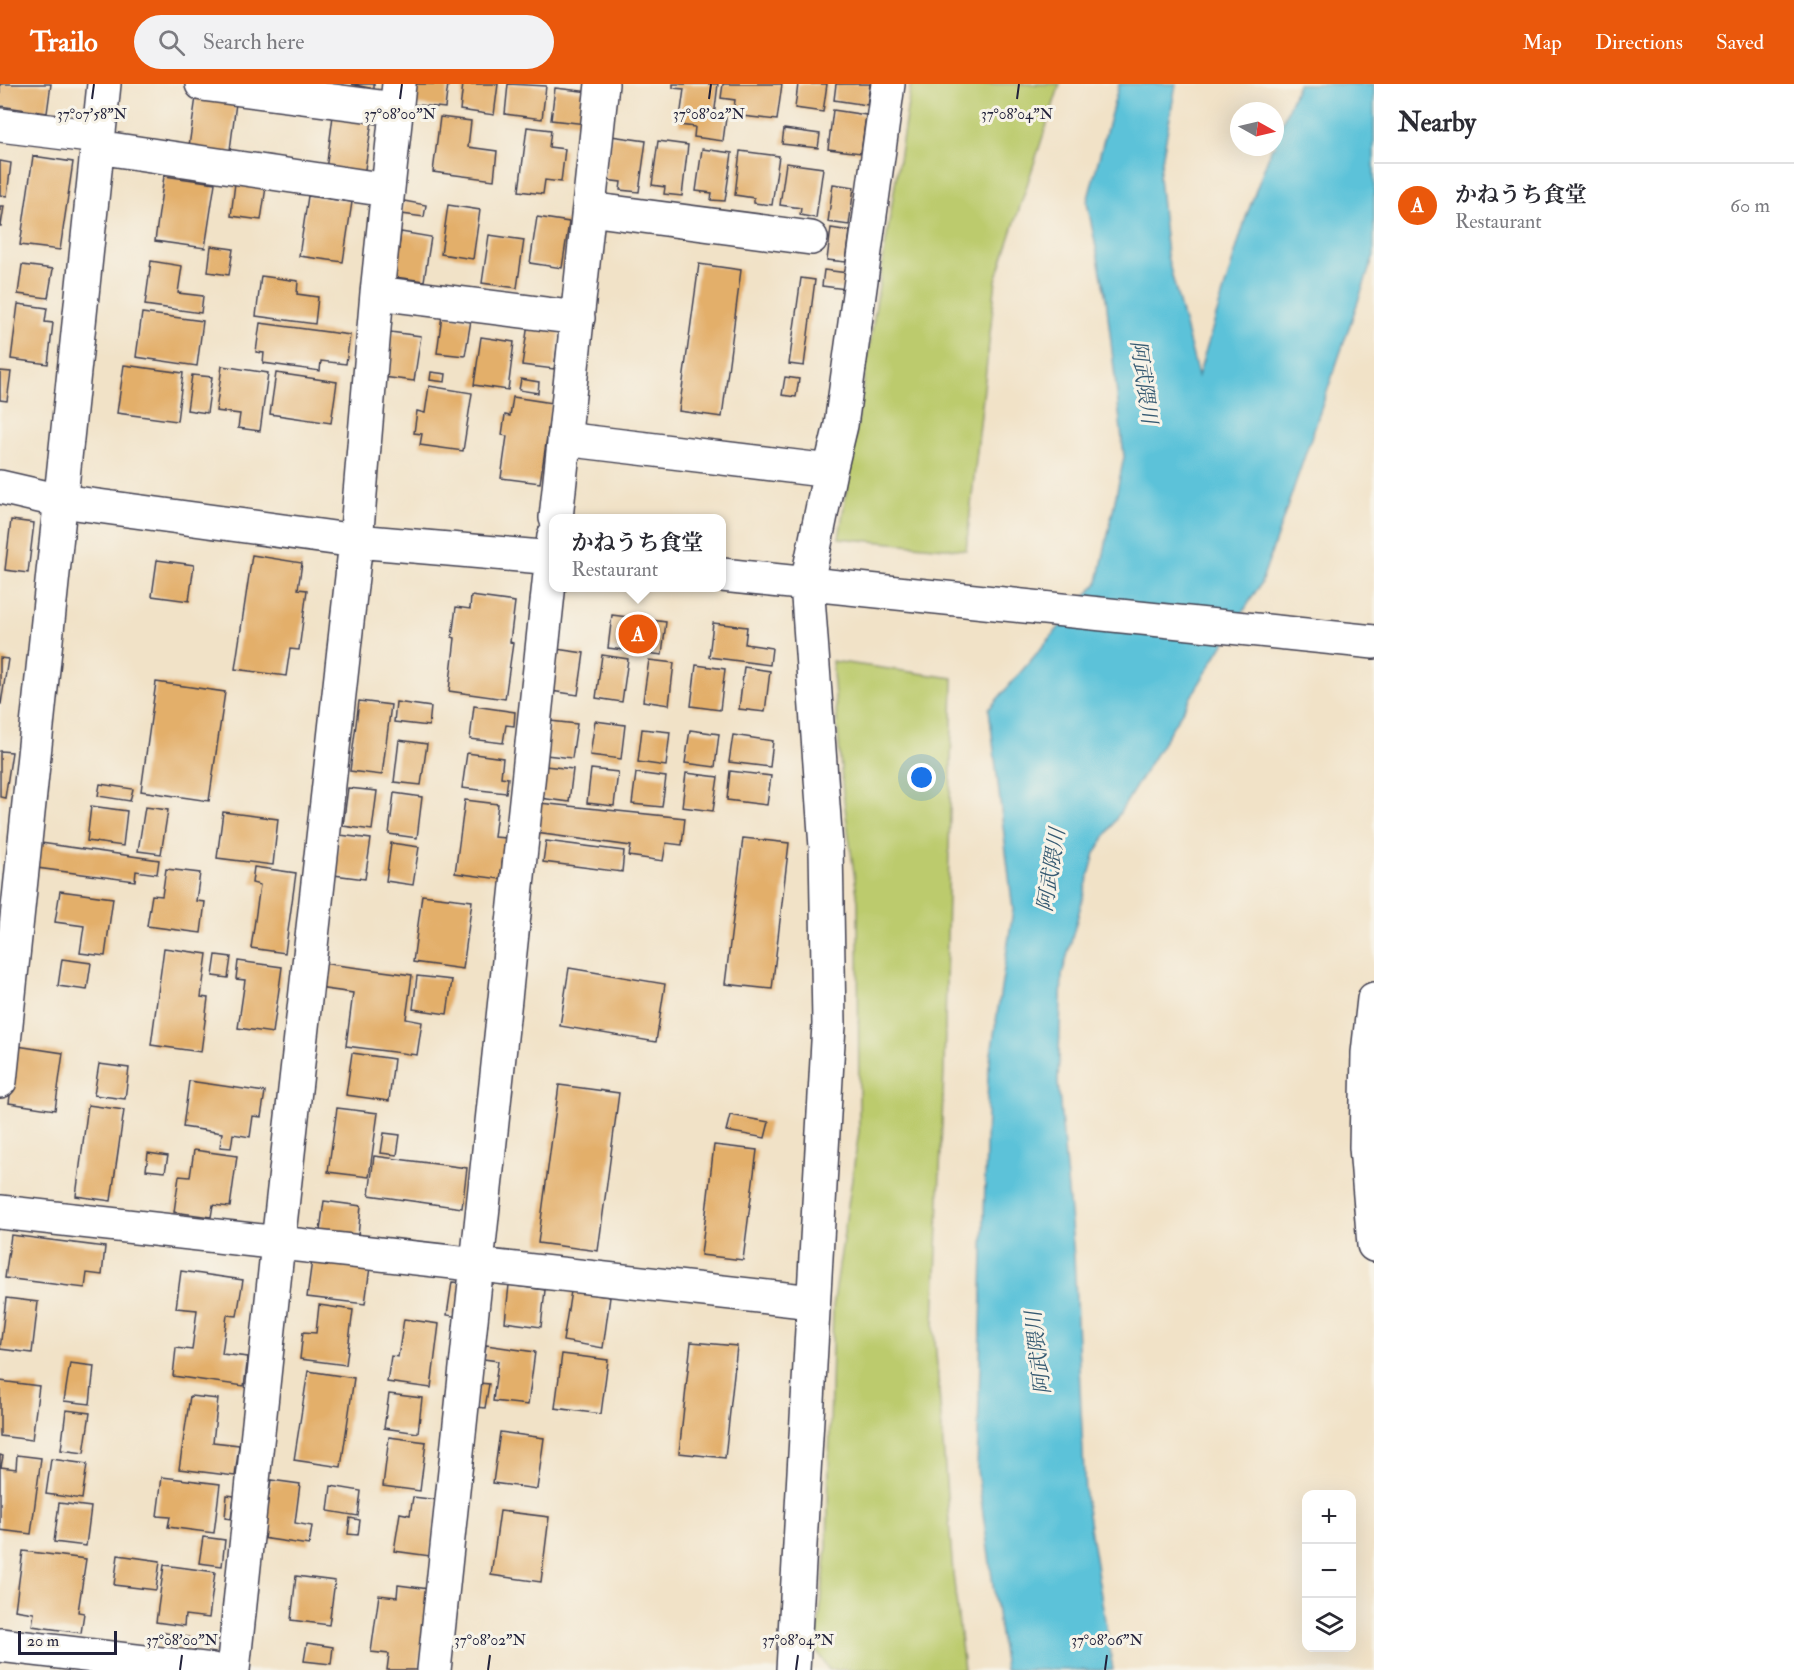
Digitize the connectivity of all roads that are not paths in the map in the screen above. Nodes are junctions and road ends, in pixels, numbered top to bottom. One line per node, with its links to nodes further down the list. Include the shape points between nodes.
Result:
1 (104, 84): 7 (street)
2 (202, 84): 5 (street)
3 (602, 84): 9 (street)
4 (888, 84): 14 (street, via 841,425)
5 (397, 96): 8 (street)
6 (0, 125): 7 (street)
7 (98, 142): 8 (street); 16 (street)
8 (387, 190): 11 (street)
9 (589, 209): 10 (street); 12 (street)
10 (811, 238)
11 (377, 292): 12 (street); 18 (street)
12 (578, 318): 13 (street)
13 (564, 439): 14 (street); 17 (street)
14 (830, 471): 21 (street)
15 (0, 487): 16 (street)
16 (61, 501): 18 (street); 24 (street)
17 (556, 514)
18 (356, 541): 19 (street); 28 (street)
19 (549, 551)
20 (726, 575): 21 (street)
21 (821, 585): 23 (street); 31 (street, via 829,1024)
22 (549, 589): 30 (street)
23 (1374, 642)
24 (12, 845): 26 (street)
25 (1374, 999): 29 (street, via 1368,1053 1366,1147)
26 (0, 1081)
27 (0, 1212): 28 (street)
28 (278, 1243): 30 (street); 34 (street)
29 (1374, 1245)
30 (477, 1264): 31 (street); 35 (street)
31 (813, 1302): 36 (street)
32 (0, 1645): 33 (street)
33 (212, 1670)
34 (233, 1670)
35 (434, 1670)
36 (793, 1670)

